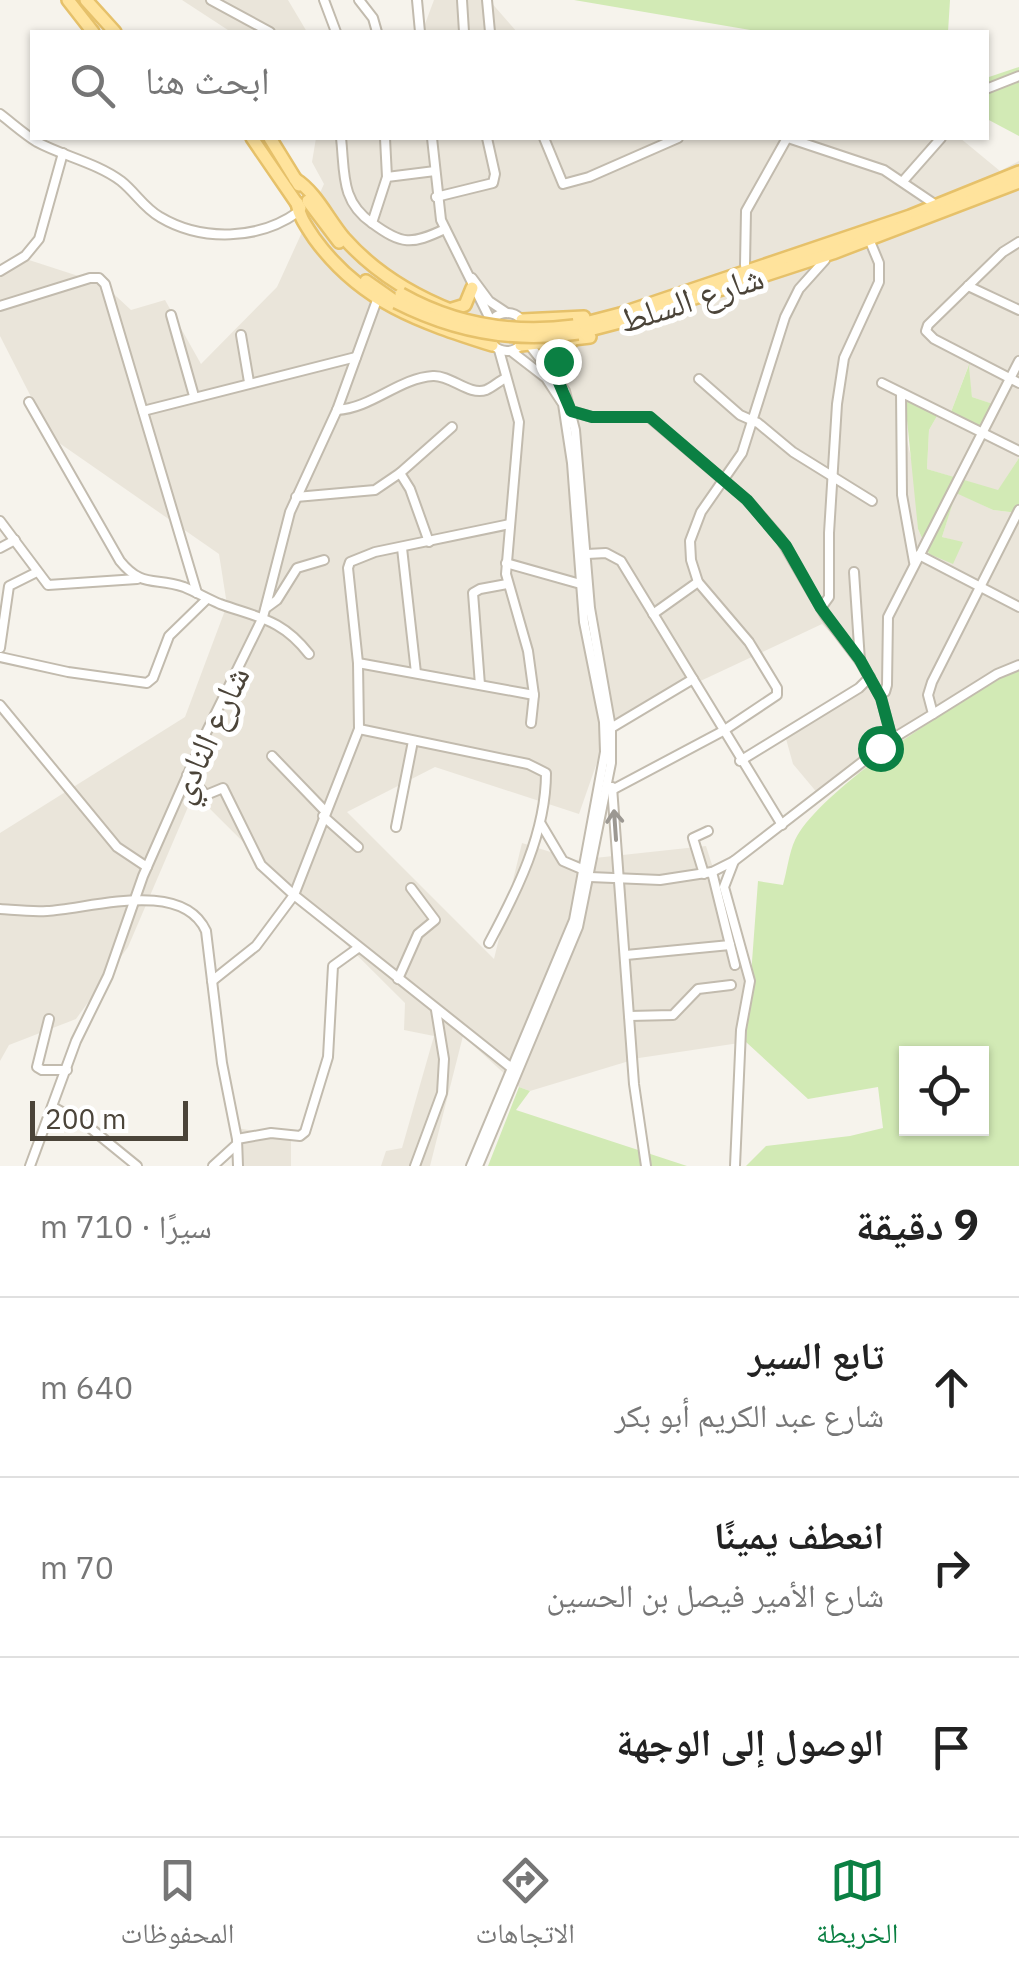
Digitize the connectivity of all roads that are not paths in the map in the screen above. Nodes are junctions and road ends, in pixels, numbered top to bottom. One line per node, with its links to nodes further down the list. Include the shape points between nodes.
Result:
1 (68, 0): 9 (main road)
2 (86, 0): 10 (main road)
3 (211, 0): 11 (street)
4 (324, 0): 12 (street)
5 (359, 0): 13 (street)
6 (417, 0): 14 (street)
7 (462, 0): 15 (street)
8 (487, 0): 16 (street)
9 (91, 30)
10 (113, 30)
11 (266, 30)
12 (335, 30)
13 (376, 30)
14 (420, 30)
15 (464, 30)
16 (490, 30)
17 (1019, 76): 18 (street)
18 (989, 88)
19 (0, 114): 20 (street)
20 (30, 137)
21 (36, 140): 33 (street)
22 (253, 140): 42 (main road, شارع السلط)
23 (271, 140): 37 (main road, شارع السلط)
24 (341, 140): 43 (street, via 347,194)
25 (385, 140): 36 (street)
26 (432, 140): 34 (street)
27 (488, 140): 40 (street, via 493,184)
28 (545, 140): 29 (street, via 564,184)
29 (674, 140)
30 (786, 140): 50 (street, via 746,211)
31 (794, 140): 38 (street)
32 (939, 140): 38 (street)
33 (63, 154): 42 (street, via 120,181 159,217 192,231 272,228); 49 (street, via 39,239)
34 (435, 171): 36 (street); 40 (street)
35 (1019, 172): 41 (main road)
36 (387, 176): 43 (street)
37 (295, 179): 53 (main road, شارع السلط, via 345,250); 56 (main road, via 373,266)
38 (904, 180): 41 (street)
39 (1019, 182): 45 (main road, شارع السلط)
40 (436, 198): 44 (street)
41 (936, 205): 50 (main road, via 799,246)
42 (297, 208): 53 (main road, شارع السلط, via 338,255); 54 (main road, via 323,250)
43 (372, 223): 44 (street, via 406,241)
44 (445, 229): 48 (street)
45 (866, 240): 47 (main road); 50 (main road, شارع السلط); 87 (street, via 879,263 880,282 844,358)
46 (1019, 242): 51 (street)
47 (824, 260): 63 (main road); 81 (street, via 785,317)
48 (461, 262): 52 (street); 58 (street, via 489,301)
49 (0, 271)
50 (742, 274): 53 (main road, شارع السلط, bridge, via 594,330 555,336 472,331 435,320); 60 (main road, via 593,314)
51 (968, 286): 57 (street); 71 (street, via 927,333)
52 (472, 288): 56 (main road, via 465,305); 61 (street)
53 (398, 298)
54 (378, 300): 65 (main road); 66 (street, شارع النادي)
55 (0, 306): 78 (street, via 102,280)
56 (450, 310): 61 (main road)
57 (1019, 310)
58 (508, 313): 60 (street); 61 (street)
59 (171, 315): 75 (street)
60 (522, 320): 64 (street)
61 (491, 322): 65 (street, via 488,333)
62 (241, 335): 72 (street)
63 (572, 342): 64 (main road); 69 (main road, via 560,356)
64 (522, 346): 65 (street); 69 (street); 108 (street, via 563,404)
65 (496, 348): 68 (street)
66 (356, 358): 72 (street); 77 (street, شارع النادي)
67 (1019, 361): 71 (street)
68 (506, 378): 77 (street, via 486,390 428,377); 93 (street, via 519,422)
69 (557, 378): 79 (street)
70 (699, 379): 81 (street)
71 (1014, 380): 84 (street)
72 (249, 382): 75 (street)
73 (882, 383): 74 (street)
74 (901, 393): 84 (street); 96 (street, via 902,495)
75 (194, 396): 78 (street)
76 (29, 402): 105 (street, via 120,561)
77 (337, 410): 89 (street, شارع النادي)
78 (143, 411): 110 (street)
79 (571, 411): 80 (street); 83 (street)
80 (592, 417): 83 (street); 88 (street, via 650,417)
81 (752, 420): 87 (street); 88 (street)
82 (452, 427): 86 (street)
83 (575, 430): 99 (street)
84 (983, 433): 85 (street); 100 (street)
85 (1019, 451)
86 (400, 474): 89 (street, via 375,490); 95 (street)
87 (832, 478): 90 (street); 113 (street, via 829,597)
88 (725, 482): 106 (street, via 693,530); 113 (street, via 780,538)
89 (296, 497): 114 (street, شارع النادي)
90 (872, 501)
91 (1019, 510): 109 (street)
92 (0, 521): 94 (street)
93 (510, 524): 95 (street); 102 (street)
94 (14, 540): 97 (street); 103 (street)
95 (428, 542): 98 (street)
96 (911, 546): 100 (street); 100 (street)
97 (0, 548)
98 (402, 548): 120 (street, via 358,557 349,566); 122 (street)
99 (587, 554): 108 (street); 115 (street, via 619,558)
100 (919, 555): 109 (street); 126 (street, via 886,624 888,685)
101 (324, 560): 114 (street, via 297,568)
102 (506, 563): 107 (street); 108 (street)
103 (37, 572): 105 (street, via 52,586); 116 (street, via 10,586)
104 (854, 572): 119 (street)
105 (137, 579): 110 (street)
106 (698, 582): 115 (street); 133 (street, via 749,642 778,692)
107 (507, 584): 125 (street, via 472,593); 127 (street)
108 (585, 585): 132 (street); 147 (street, via 584,622 605,735)
109 (981, 587): 112 (street); 129 (street, via 932,682)
110 (198, 593): 111 (street)
111 (207, 598): 114 (street); 118 (street, via 169,636 147,683)
112 (1019, 607)
113 (821, 608): 119 (street)
114 (265, 612): 117 (street); 139 (street, شارع النادي)
115 (652, 614): 124 (street)
116 (0, 648)
117 (309, 654)
118 (0, 657)
119 (860, 660): 123 (street)
120 (358, 663): 122 (street); 131 (street)
121 (1019, 666): 129 (street)
122 (416, 673): 125 (street)
123 (870, 677): 126 (street); 137 (street)
124 (693, 679): 132 (street); 133 (street)
125 (480, 685): 127 (street)
126 (879, 694): 134 (street)
127 (534, 695): 130 (street)
128 (0, 705): 149 (street, via 117,847)
129 (933, 714): 134 (street)
130 (532, 724)
131 (359, 728): 135 (street); 141 (street)
132 (611, 728): 138 (street)
133 (723, 731): 137 (street); 140 (street)
134 (892, 739): 143 (street)
135 (414, 742): 142 (street, via 541,768 547,775); 144 (street)
136 (272, 756): 141 (street)
137 (740, 761): 143 (street)
138 (611, 771): 140 (street); 147 (street)
139 (187, 776): 149 (street, شارع النادي); 154 (street, via 206,795 223,788 261,864)
140 (612, 790): 152 (street, one-way to 140)
141 (324, 813): 146 (street); 154 (street)
142 (541, 824): 151 (street, via 564,861); 158 (street)
143 (782, 826): 148 (street)
144 (396, 827)
145 (708, 831): 150 (street, via 693,840)
146 (358, 846)
147 (589, 860): 151 (street)
148 (734, 861): 150 (street); 155 (street)
149 (147, 866): 156 (street, شارع النادي)
150 (708, 873): 152 (street); 155 (street)
151 (587, 874): 152 (street); 170 (street)
152 (618, 880): 161 (street)
153 (412, 888): 163 (street, via 435,920 418,934)
154 (294, 895): 160 (street); 164 (street, via 256,946)
155 (722, 895): 159 (street); 180 (street, via 750,980)
156 (134, 898): 157 (street, via 44,912); 164 (street, via 178,908 201,922); 169 (street, شارع النادي)
157 (0, 909)
158 (489, 943)
159 (730, 945): 161 (street); 162 (street)
160 (358, 948): 163 (street); 172 (street, via 333,966 328,1056 305,1132)
161 (626, 955): 167 (street)
162 (735, 965)
163 (398, 978): 166 (street)
164 (212, 980): 172 (street)
165 (731, 985): 167 (street, via 698,989 674,1015)
166 (436, 1010): 170 (street); 177 (street, via 444,1050 442,1093)
167 (629, 1016): 179 (street)
168 (49, 1020): 169 (street, via 37,1067)
169 (67, 1070): 171 (street, شارع النادي)
170 (515, 1070): 178 (street)
171 (53, 1107): 173 (street, شارع النادي); 174 (street)
172 (236, 1143): 175 (street); 176 (street)
173 (30, 1166)
174 (137, 1166)
175 (213, 1166)
176 (238, 1166)
177 (415, 1166)
178 (475, 1166)
179 (646, 1166)
180 (735, 1166)

